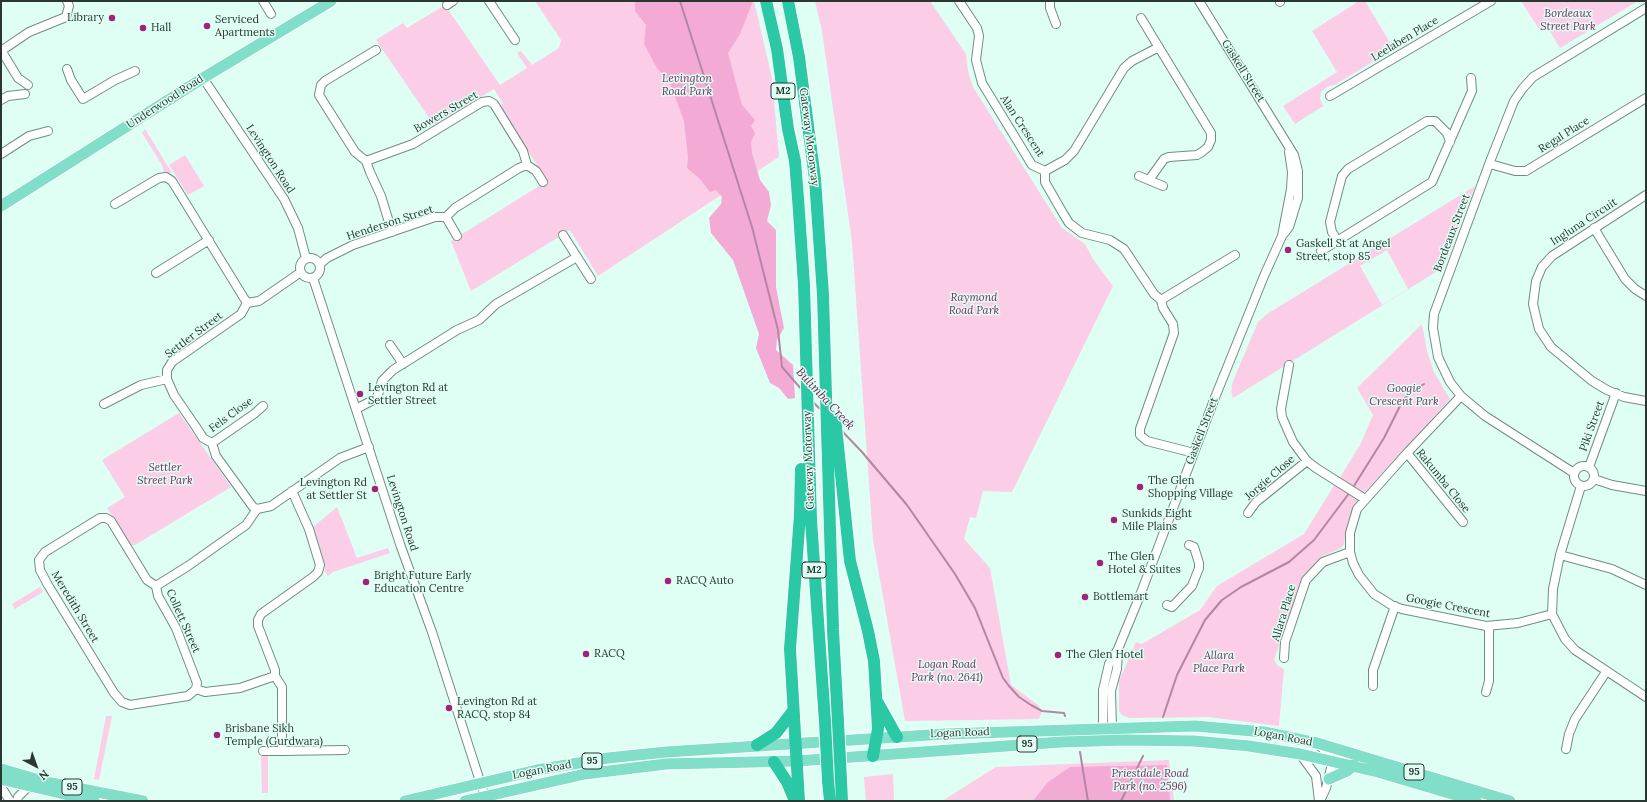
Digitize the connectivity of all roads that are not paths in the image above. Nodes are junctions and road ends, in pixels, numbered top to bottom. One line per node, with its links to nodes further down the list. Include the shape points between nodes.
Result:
1 (67, 1): 18 (street, via 69,6 66,16 29,32)
2 (263, 1): 12 (street)
3 (331, 1): 21 (main road, Underwood Road)
4 (489, 1): 15 (street)
5 (766, 1): 71 (highway, Gateway Motorway / M2, via 777,49 795,160 801,235 806,372)
6 (788, 1): 72 (highway, Gateway Motorway / M2, via 799,57 815,179 827,398)
7 (959, 1): 34 (street, Alan Crescent, via 980,36 976,60 982,82 1032,165)
8 (1050, 1): 14 (street)
9 (1199, 1): 75 (street, Gaskell Street, via 1286,142 1297,163 1299,183 1294,215 1264,276)
10 (1491, 1): 25 (street, Leelaben Place)
11 (1646, 8): 32 (street, Bordeaux Street, via 1533,77 1514,101)
12 (271, 14)
13 (1141, 18): 16 (street)
14 (1056, 24)
15 (515, 40)
16 (1159, 47): 34 (street, via 1124,68 1074,151 1065,160); 36 (street, via 1208,126 1211,140 1208,147 1196,155 1164,159)
17 (376, 50): 31 (street, via 325,81 319,89 321,99 355,152)
18 (1, 51): 23 (street, via 18,78)
19 (67, 69): 20 (street, via 83,99)
20 (135, 71)
21 (203, 78): 41 (main road, Underwood Road); 52 (street, Levington Road, via 284,199 295,222)
22 (1471, 78): 29 (street, via 1472,91)
23 (28, 85)
24 (25, 94): 27 (street, via 8,96)
25 (1330, 96)
26 (1646, 98): 32 (street, Regal Place, via 1526,171 1515,171)
27 (1, 100)
28 (48, 132): 30 (street, via 29,136)
29 (1450, 142): 48 (street, via 1432,182); 48 (street, via 1447,134 1435,121 1427,121 1348,169 1342,176 1330,222 1332,232)
30 (1, 154)
31 (366, 161): 33 (street, Bowers Street, via 414,144 485,101 494,104 524,151); 44 (street, via 381,196)
32 (1490, 164): 66 (street, Bordeaux Street, via 1434,314 1433,328 1438,357 1450,382)
33 (527, 165): 37 (street, Bowers Street, via 536,171); 42 (street, Henderson Street, via 456,208)
34 (1046, 171): 59 (street, Alan Crescent, via 1045,182 1069,223 1082,233 1110,240 1124,248 1154,294)
35 (1139, 176): 36 (street)
36 (1149, 180): 38 (street)
37 (543, 182)
38 (1163, 186)
39 (1646, 195): 43 (street, Ingluna Circuit)
40 (115, 204): 47 (street, via 159,178 166,177 172,181)
41 (1, 206)
42 (446, 217): 44 (street, Henderson Street); 46 (street)
43 (1594, 228): 58 (street, via 1625,279); 65 (street, Ingluna Circuit, via 1552,256 1542,267 1536,281 1533,304 1539,328 1551,347 1592,381)
44 (392, 232): 53 (street, Henderson Street, via 340,251)
45 (563, 235): 51 (street)
46 (457, 236)
47 (209, 240): 55 (street); 60 (street)
48 (1338, 241): 49 (street)
49 (1321, 251)
50 (1236, 255): 59 (street)
51 (577, 257): 57 (street); 62 (street, via 496,304 486,316 457,330)
52 (306, 258): 53 (street, via 314,258); 54 (street, via 301,264)
53 (320, 264): 56 (street, via 320,272)
54 (301, 272): 56 (street, via 306,277); 60 (street, via 259,301)
55 (156, 273)
56 (314, 278): 70 (street, Levington Road)
57 (591, 279)
58 (1646, 296)
59 (1161, 300): 75 (street, Alan Crescent, via 1173,324 1174,332 1140,435 1155,444)
60 (247, 303): 64 (street, Settler Street, via 241,314 172,362 167,370)
61 (390, 345): 62 (street)
62 (403, 364): 70 (street, via 382,381 377,398)
63 (1289, 365): 77 (street, via 1281,409 1282,417 1293,442)
64 (167, 379): 68 (street, via 141,386); 73 (street, via 174,395 203,438)
65 (1616, 393): 67 (street, Ingluna Circuit); 78 (street, Piki Street)
66 (1461, 396): 76 (street, Googie Crescent); 79 (street, Bordeaux Street, via 1485,416)
67 (1646, 401)
68 (104, 404)
69 (263, 406): 73 (street, Fels Close)
70 (356, 409): 74 (street, Levington Road)
71 (804, 415): 106 (highway, via 801,498 790,643); 143 (highway, Gateway Motorway / M2, bridge)
72 (832, 432): 105 (highway, via 850,561 871,644); 144 (highway, Gateway Motorway / M2, bridge, via 833,630)
73 (212, 442): 85 (street, via 216,456 252,507)
74 (368, 447): 82 (street, via 340,458); 129 (street, Levington Road, via 432,632)
75 (1194, 453): 97 (street, Gaskell Street)
76 (1407, 453): 84 (street, Googie Crescent); 87 (street, Rakumba Close)
77 (1307, 461): 84 (street); 86 (street, Jorgie Close, via 1256,502)
78 (1589, 467): 79 (street, via 1582,466); 80 (street, via 1594,473)
79 (1574, 473): 81 (street, via 1574,480)
80 (1594, 480): 81 (street, via 1588,486); 83 (street)
81 (1581, 486): 90 (street)
82 (292, 491): 85 (street, via 271,506); 100 (street, via 309,529 320,565 313,577 261,614 258,620)
83 (1646, 491)
84 (1365, 499): 89 (street, Googie Crescent, via 1353,520)
85 (257, 509): 92 (street, Collett Street, via 246,525)
86 (1248, 513)
87 (1463, 522)
88 (1189, 545): 93 (street, via 1194,547 1199,568 1192,586 1172,607)
89 (1350, 552): 94 (street, Googie Crescent, via 1356,569 1366,585 1374,594); 98 (street, Allara Place, via 1324,562 1306,580 1285,642)
90 (1560, 555): 91 (street, via 1612,569); 95 (street, via 1553,589)
91 (1646, 585)
92 (156, 586): 102 (street, Collett Street, via 158,596 176,628 197,683); 102 (street, Meredith Street, via 147,580 111,521 106,518 100,518 45,552 39,560 40,570 48,585 122,702 130,705 188,696)
93 (1167, 605)
94 (1395, 606): 96 (street, Googie Crescent); 101 (street, via 1373,670)
95 (1552, 614): 96 (street, Googie Crescent, via 1518,623); 99 (street, via 1565,639 1575,650)
96 (1489, 626): 103 (street, via 1489,681)
97 (1118, 649): 107 (street, Gaskell Street, via 1109,664 1104,682); 108 (street, Gaskell Street)
98 (1284, 658)
99 (1606, 672): 104 (street); 116 (street, via 1575,719)
100 (275, 676): 102 (street, via 240,688 205,692); 119 (street, via 282,686)
101 (1373, 686)
102 (196, 689)
103 (1486, 692)
104 (1646, 697)
105 (877, 702): 110 (highway); 111 (highway)
106 (793, 711): 113 (highway); 115 (highway, via 776,733)
107 (1103, 716): 108 (street, Gaskell Street); 109 (street)
108 (1108, 728): 109 (main road, Logan Road / 95); 112 (main road, Gaskell Street); 114 (main road, Logan Road / 95, via 1217,727 1264,732)
109 (1085, 729): 110 (main road, Logan Road / 95)
110 (897, 737): 111 (main road, Logan Road / 95)
111 (877, 738): 113 (main road, Logan Road / 95); 121 (highway)
112 (1108, 740): 120 (main road, Logan Road / 95, via 1194,741); 121 (main road, Logan Road / 95)
113 (796, 743): 115 (main road, Logan Road / 95); 123 (highway)
114 (1317, 743): 122 (street); 147 (main road, Logan Road / 95)
115 (757, 745): 129 (main road, Logan Road / 95, via 608,758 537,770)
116 (1566, 749)
117 (345, 750): 119 (street)
118 (263, 751): 119 (street)
119 (282, 751)
120 (1300, 754): 122 (main road, Logan Road / 95); 145 (street, via 1316,776)
121 (873, 756): 123 (main road, Logan Road / 95)
122 (1332, 760): 125 (main road, Logan Road / 95); 128 (street)
123 (797, 761): 124 (main road, Logan Road / 95); 142 (highway)
124 (774, 762): 132 (main road, Logan Road / 95, via 692,762 630,767); 141 (highway)
125 (1354, 766): 128 (main road); 146 (main road, Logan Road / 95)
126 (1, 769): 137 (main road, 95, via 46,782)
127 (1, 779): 131 (main road, 95)
128 (1329, 779): 145 (street)
129 (480, 784): 133 (street, Levington Road); 138 (main road, Logan Road / 95)
130 (1, 787): 134 (street)
131 (28, 787): 135 (street); 136 (main road, 95)
132 (511, 790): 133 (main road, Logan Road / 95); 140 (main road)
133 (485, 799): 139 (main road, Logan Road / 95)
134 (10, 801)
135 (17, 801)
136 (94, 801)
137 (143, 801)
138 (405, 801)
139 (465, 801)
140 (503, 801)
141 (795, 801)
142 (799, 801)
143 (830, 801)
144 (842, 801)
145 (1320, 801)
146 (1476, 801)
147 (1510, 801)

